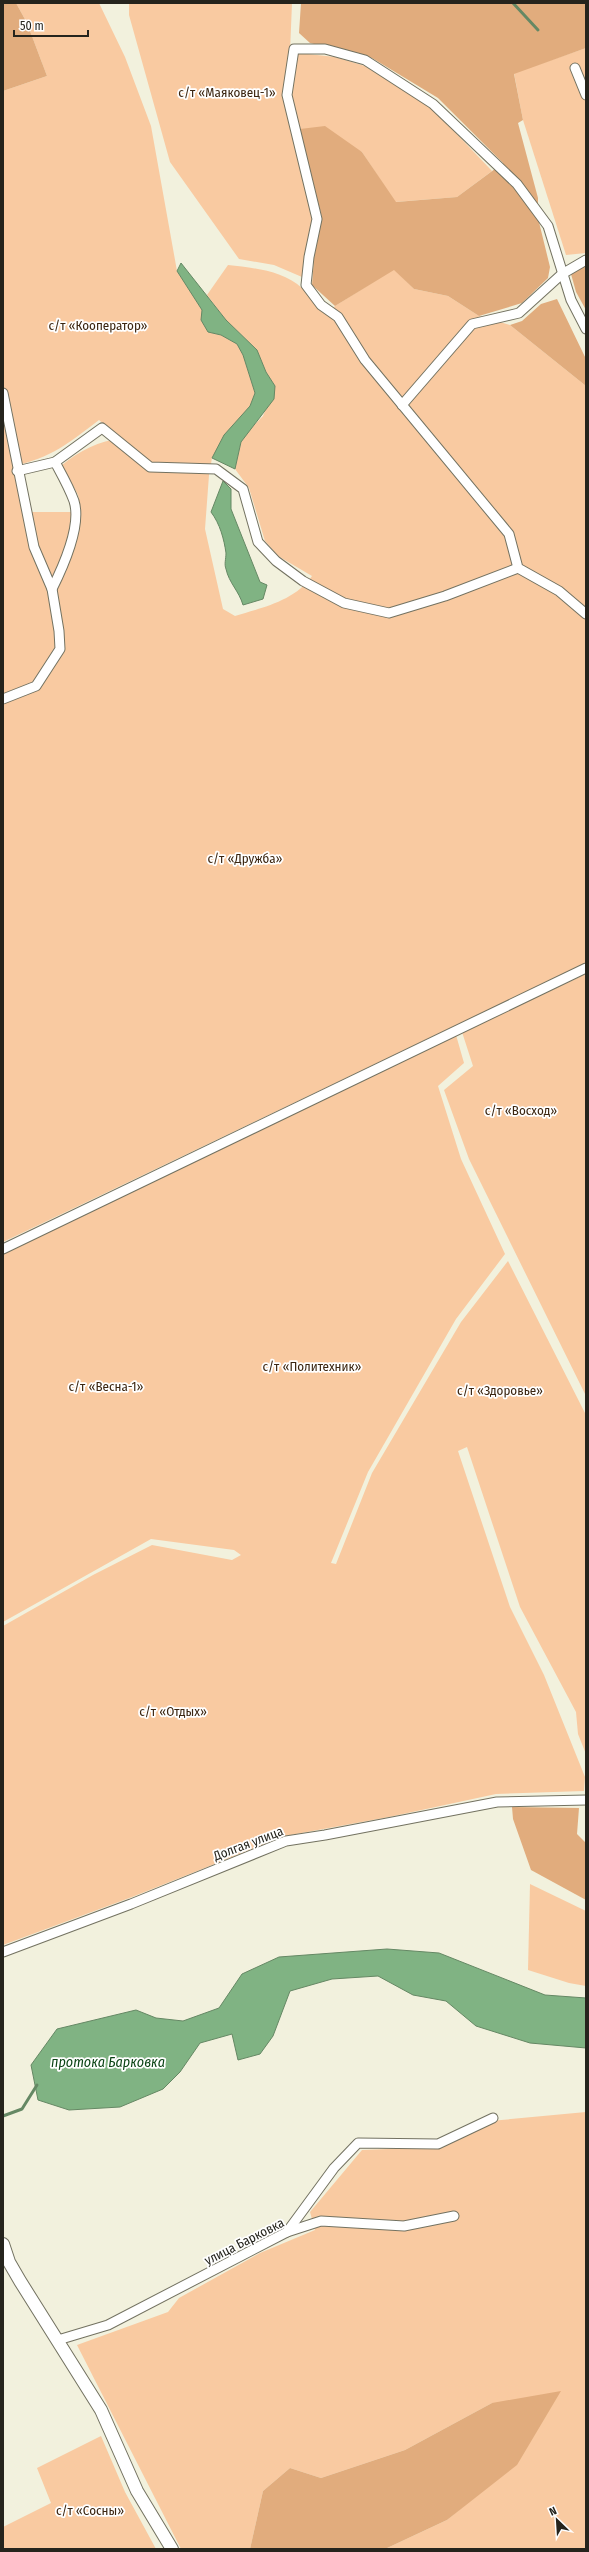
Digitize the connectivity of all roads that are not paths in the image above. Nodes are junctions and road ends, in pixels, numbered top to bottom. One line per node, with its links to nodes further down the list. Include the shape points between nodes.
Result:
1 (574, 68): 2 (street)
2 (586, 95)
3 (586, 260): 4 (street)
4 (562, 274): 5 (street); 7 (street, via 518,313 472,324); 7 (street, via 548,226 517,184 433,104 364,60 325,49 294,49 287,95 316,218 306,285 321,306 338,317 364,360)
5 (586, 329)
6 (3, 393): 9 (street)
7 (402, 405): 10 (street, via 509,534)
8 (55, 462): 9 (street); 10 (street, via 102,428 150,467 216,469 243,489 258,542 276,561 303,581 344,603 389,613 445,596); 11 (street, via 74,503 74,525 66,561)
9 (17, 471): 11 (street, via 34,547)
10 (518, 568): 12 (street, via 559,591)
11 (52, 589): 13 (street, via 60,649 36,686)
12 (586, 614)
13 (3, 699)
14 (586, 968): 15 (street)
15 (3, 1249)
16 (586, 1800): 17 (street, Долгая улица, via 497,1802 286,1841 131,1904)
17 (3, 1952)
18 (493, 2118): 20 (street, via 438,2144 358,2143 334,2168)
19 (454, 2216): 20 (street, улица Барковка, via 404,2226 321,2221)
20 (287, 2232): 22 (street, улица Барковка, via 108,2325)
21 (3, 2244): 22 (main road, via 9,2262)
22 (58, 2340): 23 (main road, via 101,2410 137,2491)
23 (172, 2549)

